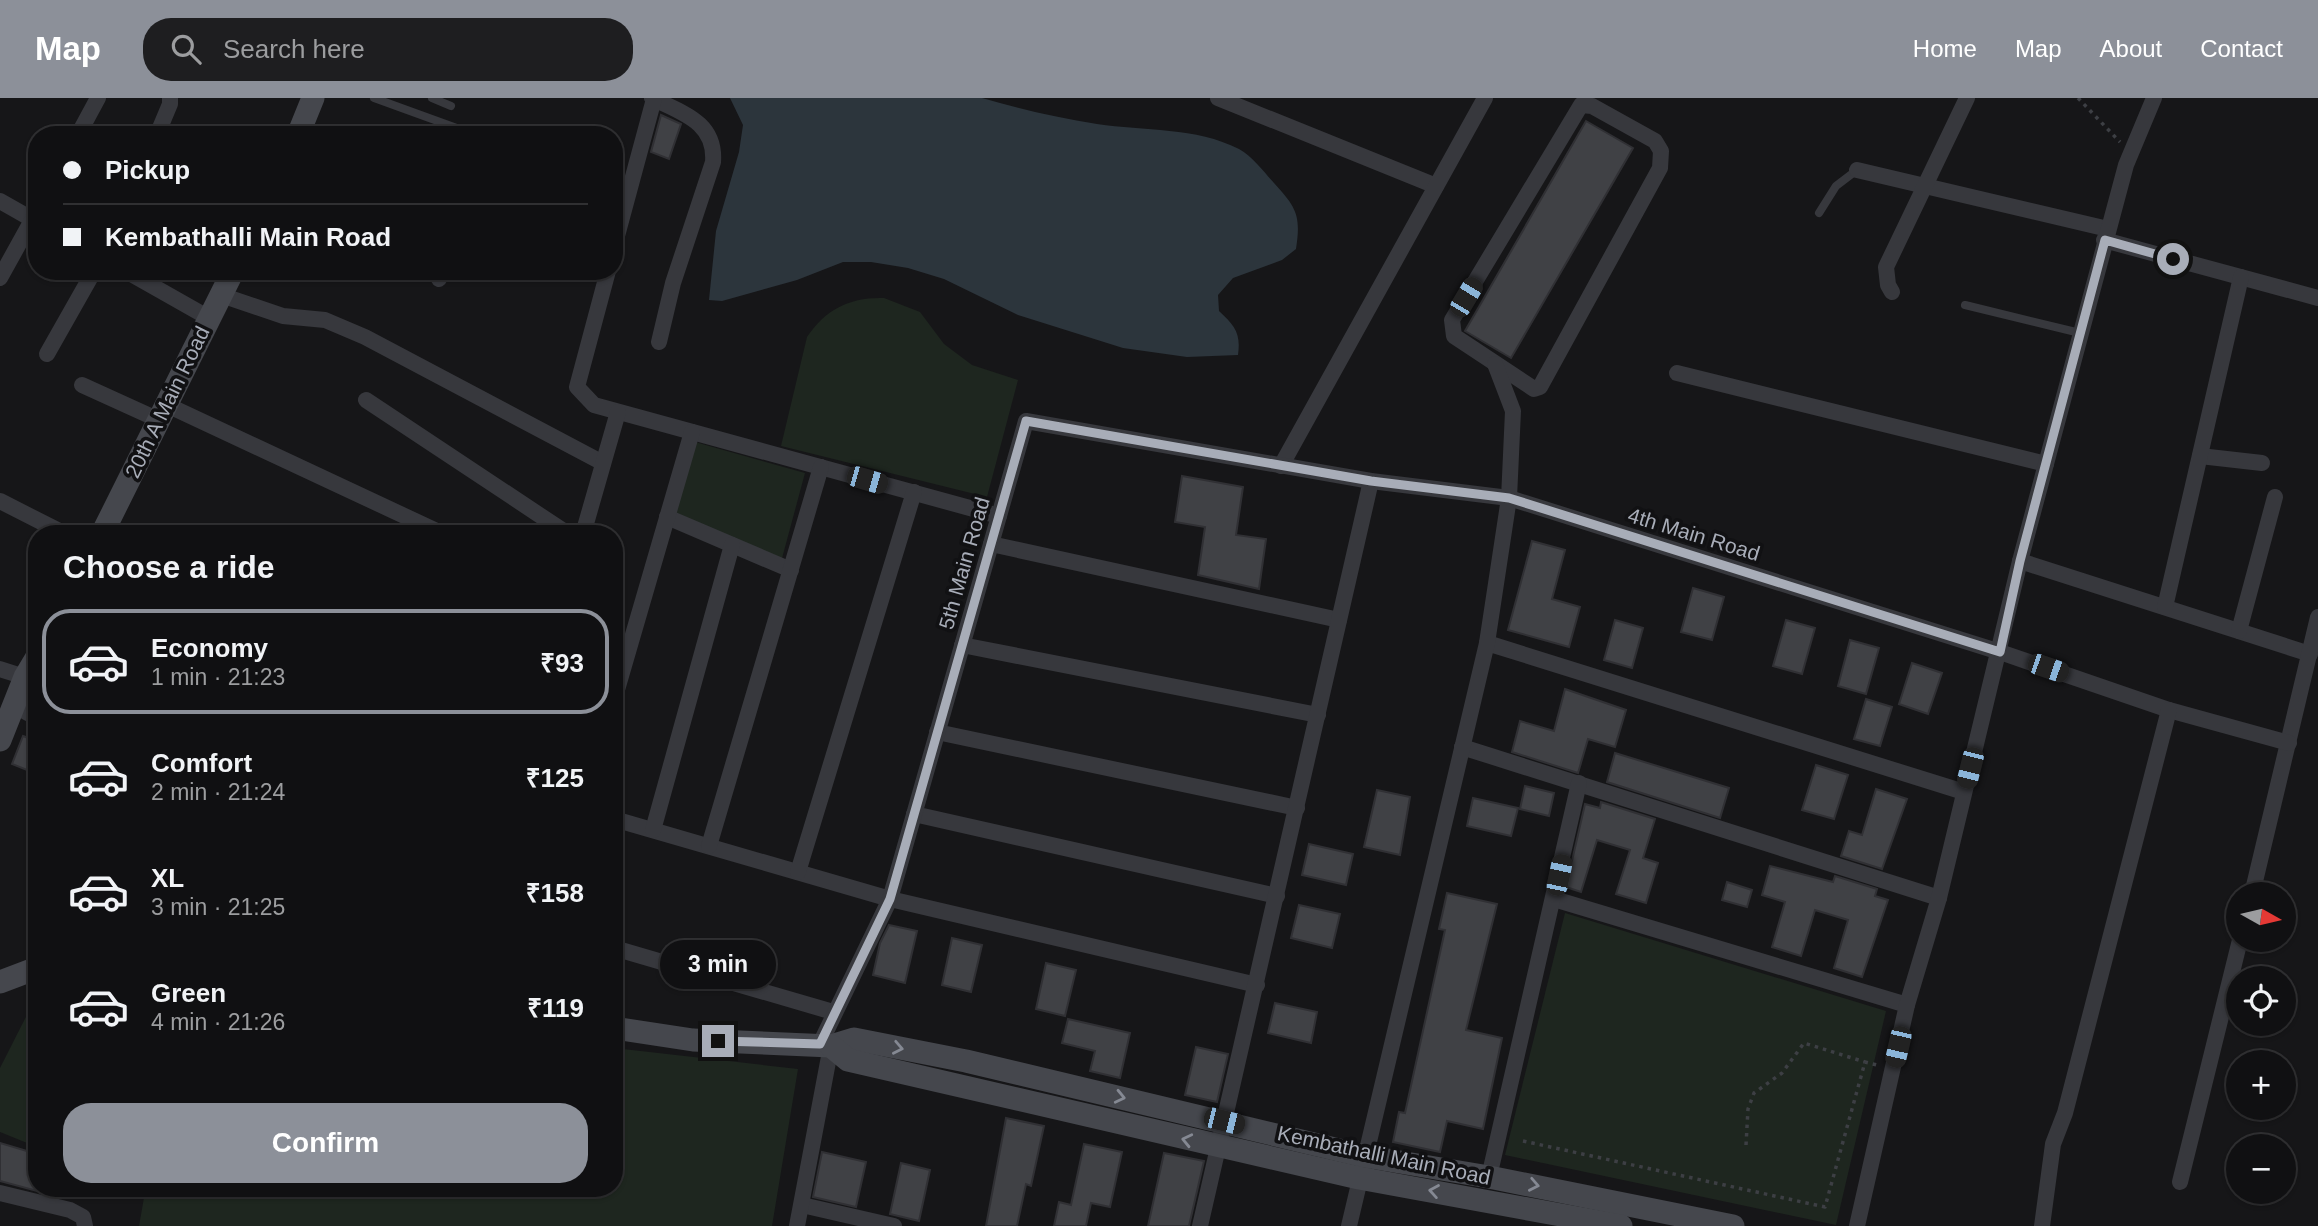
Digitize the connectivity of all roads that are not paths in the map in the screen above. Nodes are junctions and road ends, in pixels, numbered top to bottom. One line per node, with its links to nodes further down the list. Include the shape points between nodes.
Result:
1 (98, 98): 12 (street)
2 (170, 98): 13 (street)
3 (313, 98): 14 (street)
4 (374, 98): 15 (lane)
5 (432, 98): 11 (lane)
6 (1218, 98): 17 (street)
7 (1485, 98): 17 (street)
8 (1967, 98): 18 (street)
9 (2154, 98): 24 (street)
10 (653, 99): 20 (street); 37 (street, via 691,116 708,131 714,147)
11 (451, 106)
12 (83, 126)
13 (161, 126)
14 (302, 126)
15 (451, 126)
16 (1857, 170): 18 (street); 21 (lane, via 1836,187)
17 (1436, 186): 50 (street)
18 (1924, 186): 24 (street); 31 (street, via 1886,267)
19 (0, 201): 22 (street)
20 (623, 213)
21 (1819, 213)
22 (28, 214)
23 (28, 229): 26 (street)
24 (2106, 234): 25 (street); 36 (street)
25 (2241, 277): 33 (street); 46 (street)
26 (0, 278)
27 (89, 280): 38 (street)
28 (143, 280): 35 (street)
29 (228, 280): 32 (street, 20th A Main Road)
30 (606, 280): 43 (street, via 577,387 593,405)
31 (1892, 292)
32 (221, 295): 35 (street, 20th A Main Road); 47 (street, via 283,316 325,320 365,337)
33 (2318, 298)
34 (1965, 305): 36 (lane)
35 (209, 318): 44 (street, 20th A Main Road)
36 (2080, 333): 49 (street)
37 (659, 342)
38 (47, 354)
39 (1494, 364): 39 (street, via 1454,336 1452,320 1577,108 1592,106 1655,141 1661,151 1660,168 1541,387 1534,389); 55 (street, via 1513,411)
40 (1677, 373): 49 (street)
41 (82, 385): 44 (street)
42 (366, 400): 62 (street)
43 (618, 412): 45 (street); 47 (street)
44 (163, 413): 60 (street, 20th A Main Road); 61 (street)
45 (692, 432): 51 (street); 58 (street)
46 (2200, 456): 48 (street); 68 (street)
47 (603, 463): 63 (street)
48 (2262, 463)
49 (2046, 464): 66 (street)
50 (1281, 466): 52 (street, 5th Main Road); 57 (street, 5th Main Road, via 1026,421)
51 (821, 467): 53 (street); 67 (street)
52 (1371, 481): 55 (street, 4th Main Road); 70 (street)
53 (914, 492): 57 (street); 95 (street)
54 (2275, 497): 71 (street)
55 (1509, 498): 72 (street); 74 (street, 4th Main Road)
56 (0, 501): 59 (street)
57 (999, 516): 64 (street, 5th Main Road)
58 (667, 517): 65 (street); 77 (street)
59 (47, 525)
60 (107, 525)
61 (422, 525)
62 (554, 525)
63 (586, 525)
64 (991, 544): 70 (street); 73 (street, 5th Main Road)
65 (732, 545): 67 (street); 93 (street)
66 (2020, 561): 68 (street); 74 (street)
67 (791, 570): 94 (street)
68 (2165, 607): 71 (street)
69 (2318, 617): 75 (street)
70 (1339, 621): 83 (street)
71 (2239, 631): 75 (street)
72 (1486, 643): 87 (street); 89 (street)
73 (962, 645): 83 (street); 84 (street, 5th Main Road)
74 (2000, 652): 81 (street, 4th Main Road); 89 (street)
75 (2310, 654): 86 (street)
76 (0, 669): 79 (street)
77 (623, 669)
78 (28, 672): 79 (street)
79 (25, 677): 80 (street)
80 (13, 705): 82 (street); 85 (street)
81 (2169, 710): 86 (street, 4th Main Road); 125 (street, via 2065,1113 2053,1144)
82 (28, 713)
83 (1318, 715): 90 (street)
84 (937, 733): 90 (street); 91 (street, 5th Main Road)
85 (0, 740)
86 (2290, 743): 96 (street)
87 (1462, 747): 88 (street); 112 (street)
88 (1579, 783): 98 (street); 99 (street)
89 (1964, 792): 99 (street)
90 (1297, 808): 97 (street)
91 (914, 814): 97 (street); 100 (street, 5th Main Road)
92 (623, 822): 93 (street)
93 (653, 830): 94 (street)
94 (709, 846): 95 (street)
95 (798, 872): 100 (street)
96 (2255, 882)
97 (1277, 896): 105 (street)
98 (1554, 898): 106 (street); 113 (street)
99 (1938, 898): 106 (street)
100 (890, 899): 105 (street); 107 (street, 5th Main Road)
101 (623, 951): 107 (street)
102 (2237, 952): 114 (street)
103 (28, 971): 104 (street)
104 (0, 982)
105 (1256, 985): 110 (street)
106 (1907, 1005): 124 (street)
107 (833, 1012): 109 (street, 5th Main Road)
108 (623, 1029): 109 (street, Kembathalli Main Road, via 692,1040)
109 (826, 1045): 110 (street, Kembathalli Main Road, one-way to 110, via 855,1039); 111 (street, Kembathalli Main Road, one-way to 109, via 848,1060); 116 (street, 5th Main Road)
110 (1224, 1121): 111 (street); 112 (street, Kembathalli Main Road)
111 (1219, 1147): 112 (street, Kembathalli Main Road); 120 (street)
112 (1362, 1167): 113 (street, Kembathalli Main Road); 121 (street); 122 (street, Kembathalli Main Road, one-way to 112)
113 (1489, 1177): 123 (street, Kembathalli Main Road, one-way to 123)
114 (2180, 1182)
115 (0, 1193): 117 (street, via 70,1210 83,1217)
116 (802, 1205): 118 (street, 5th Main Road); 119 (street)
117 (85, 1226)
118 (797, 1226)
119 (894, 1226)
120 (1200, 1226)
121 (1349, 1226)
122 (1621, 1226)
123 (1733, 1226)
124 (1857, 1226)
125 (2042, 1226)

